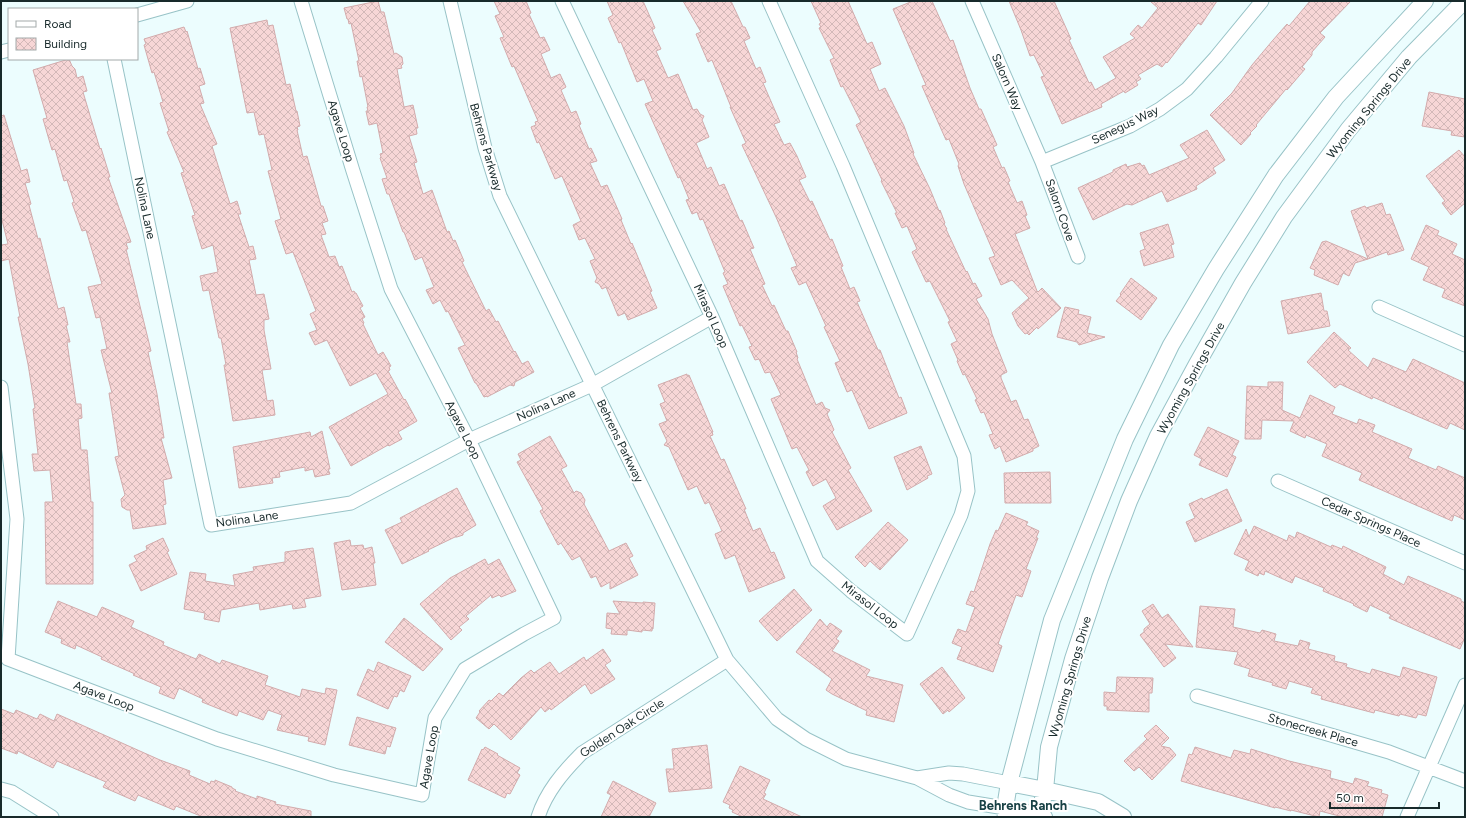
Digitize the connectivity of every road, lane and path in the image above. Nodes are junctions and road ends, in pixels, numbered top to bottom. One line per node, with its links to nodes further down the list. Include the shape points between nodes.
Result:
1 (187, 1): 10 (street)
2 (301, 1): 19 (street, Agave Loop, via 391,289)
3 (450, 1): 17 (street, Behrens Parkway, via 485,148 500,196)
4 (562, 1): 15 (street, Mirasol Loop)
5 (769, 1): 15 (street, Mirasol Loop, via 843,166 964,456 968,491 961,515 907,634 817,561)
6 (972, 1): 12 (street, Salorn Way)
7 (1262, 1): 12 (street, Senegus Way, via 1187,89 1160,109 1130,126)
8 (1425, 1): 28 (street, via 1336,97 1276,175 1171,345 1125,438 1052,620)
9 (1464, 1): 30 (street, Wyoming Springs Drive, via 1409,57 1348,130 1284,217 1232,303 1158,436 1129,501 1080,637 1050,748)
10 (138, 15)
11 (114, 60): 19 (street, Nolina Lane, via 211,525 351,503)
12 (1042, 162): 13 (street, Salorn Cove)
13 (1078, 257)
14 (1379, 307): 16 (street)
15 (712, 317): 17 (street, Nolina Lane)
16 (1465, 345)
17 (592, 384): 19 (street, Nolina Lane); 22 (street, Behrens Parkway)
18 (1, 387): 19 (street, Agave Loop, via 17,519 8,658 217,739 334,775 422,795 436,718 465,669 554,618)
19 (469, 440)
20 (1278, 481): 21 (street, Cedar Springs Place)
21 (1465, 563)
22 (727, 660): 26 (street, Behrens Parkway, via 778,719 806,739 846,759); 33 (street, Golden Oak Circle, via 582,753 564,771 542,803)
23 (1465, 685): 25 (street)
24 (1197, 696): 25 (street, Stonecreek Place)
25 (1429, 766): 27 (street, Stonecreek Place); 36 (street)
26 (917, 778): 28 (street, Behrens Parkway, via 949,773); 31 (street, Behrens Parkway, via 949,795)
27 (1465, 781)
28 (1010, 783): 30 (street, Behrens Parkway); 31 (street)
29 (1, 789): 32 (street, via 12,792)
30 (1045, 790): 34 (street, Wyoming Springs Drive); 35 (street, Behrens Parkway, via 1098,802)
31 (1004, 813): 34 (street, Behrens Parkway)
32 (52, 817)
33 (538, 817)
34 (1040, 817)
35 (1123, 817)
36 (1407, 817)

